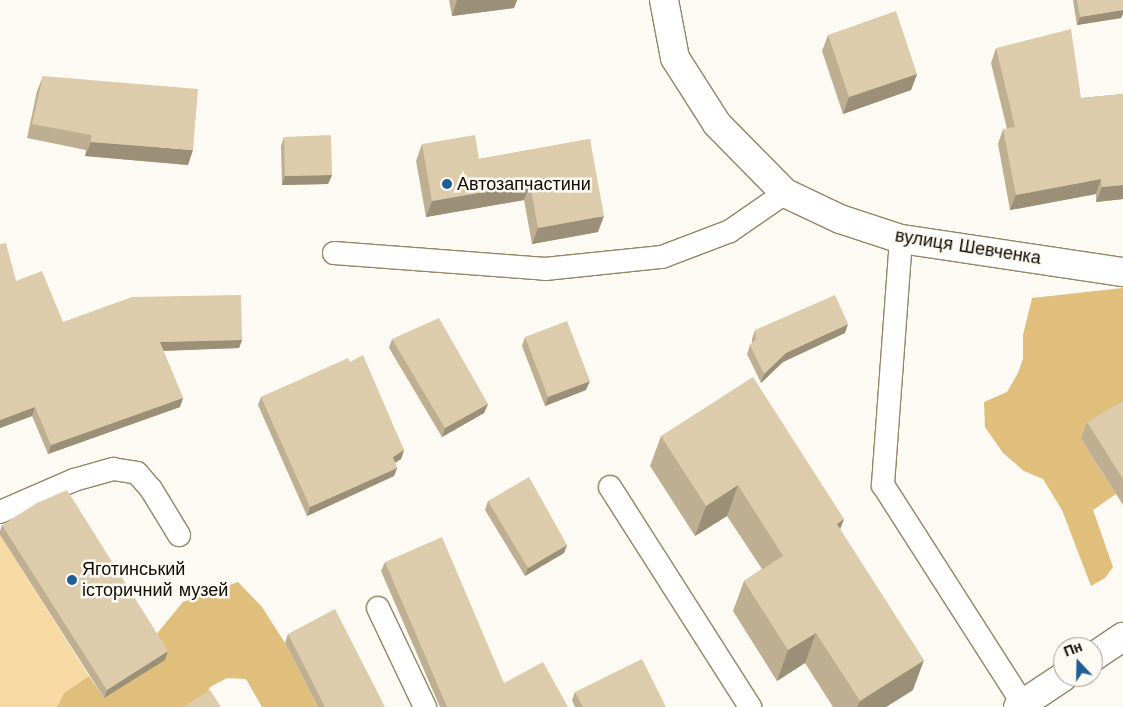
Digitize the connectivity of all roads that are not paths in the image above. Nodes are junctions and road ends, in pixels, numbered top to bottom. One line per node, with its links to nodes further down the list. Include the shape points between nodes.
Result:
1 (664, 0): 2 (street, вулиця Шевченка, via 674,58 717,124)
2 (785, 193): 3 (street, вулиця Шевченка, via 840,219); 4 (lane, via 730,231 662,257 545,269)
3 (901, 238): 5 (street, вулиця Шевченка); 13 (lane, via 882,485)
4 (334, 253)
5 (1123, 272)
6 (610, 487): 15 (lane)
7 (0, 512): 8 (lane, via 74,480 112,469 137,473 152,489)
8 (179, 535)
9 (378, 608): 14 (lane)
10 (1123, 637): 11 (street)
11 (1103, 650)
12 (1053, 684): 13 (street)
13 (1020, 706)
14 (425, 707)
15 (750, 707)

